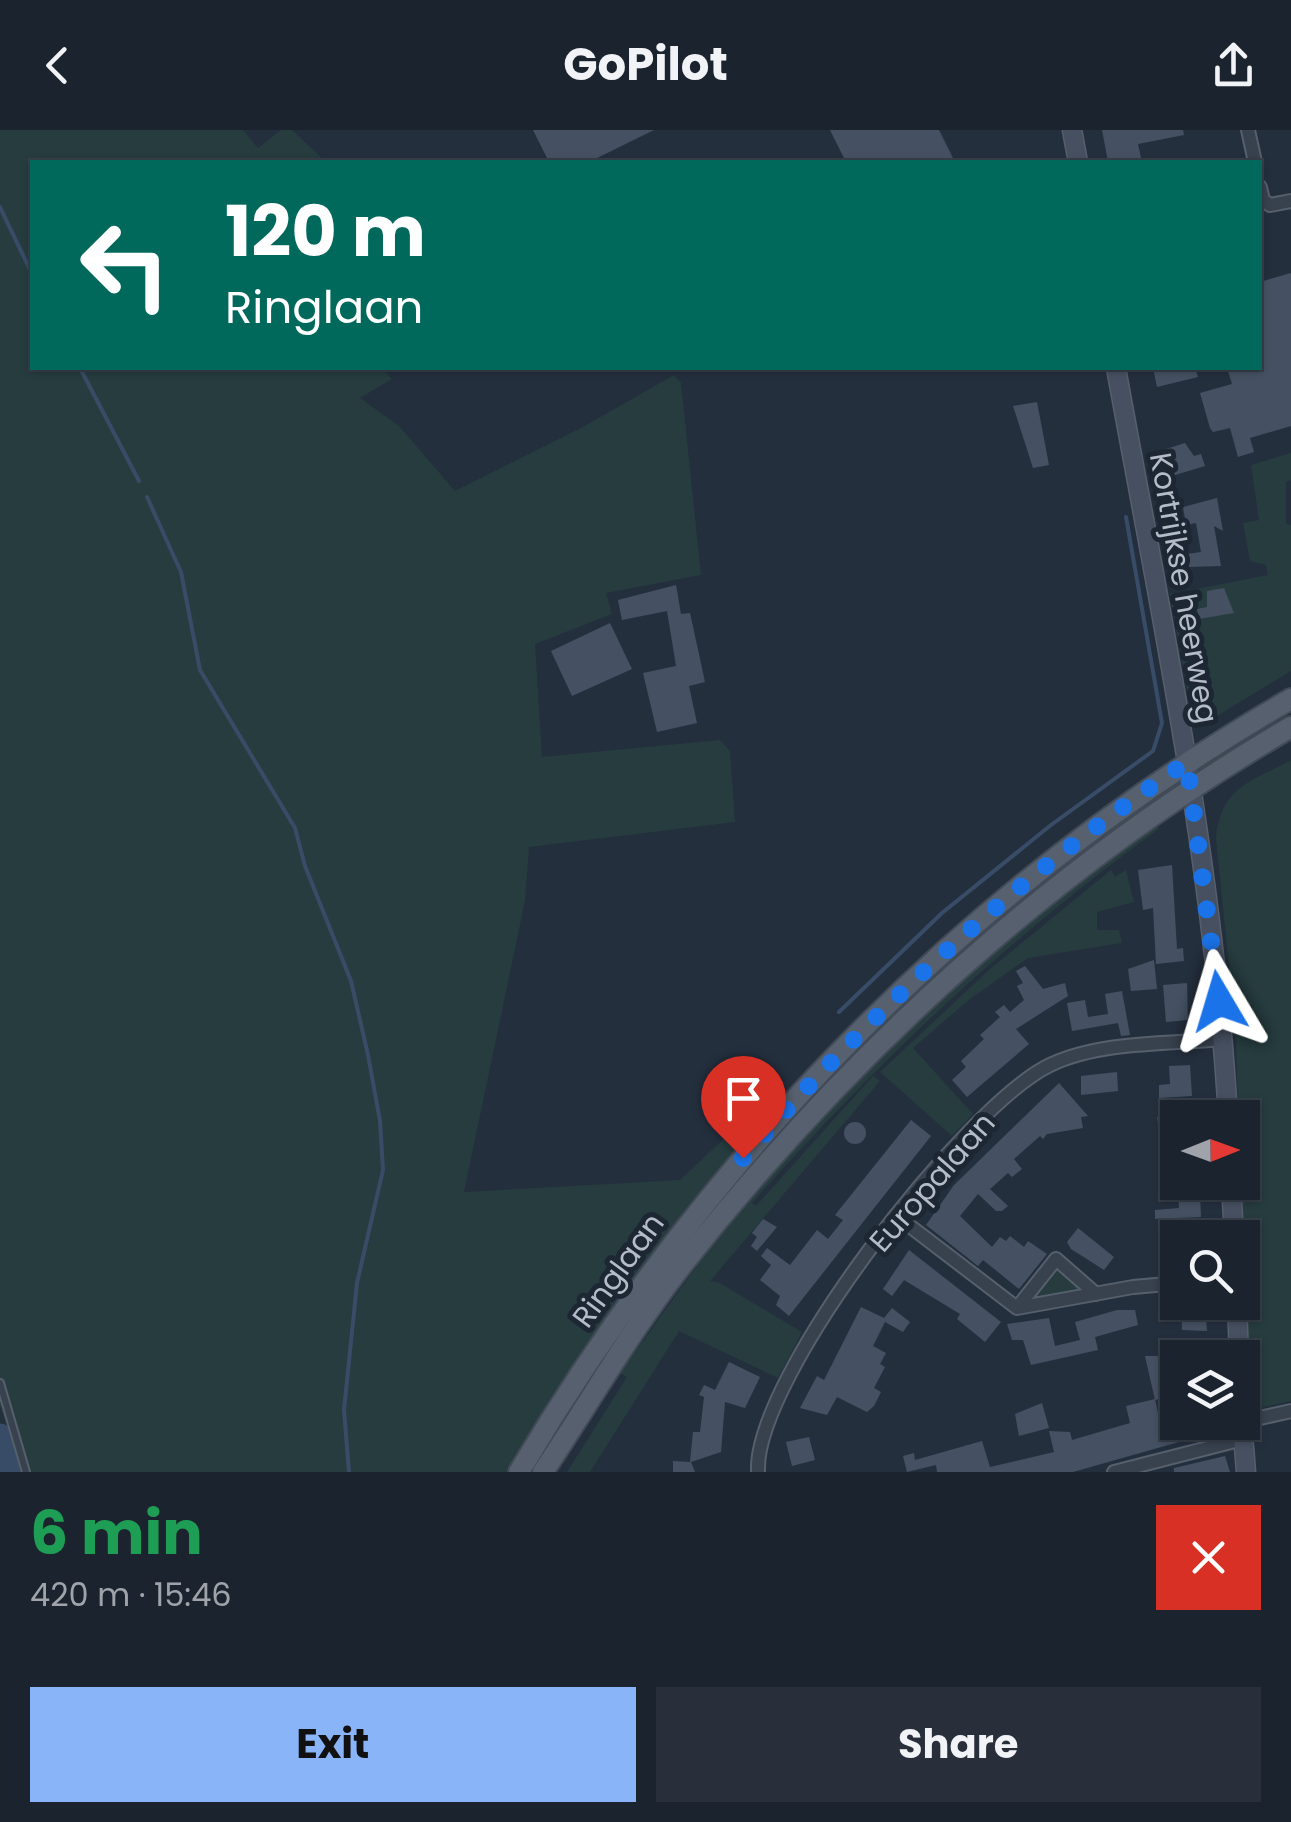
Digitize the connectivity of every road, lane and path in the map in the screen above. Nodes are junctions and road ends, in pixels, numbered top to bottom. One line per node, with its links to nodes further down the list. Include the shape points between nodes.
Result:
1 (1072, 130): 3 (street)
2 (1248, 130): 4 (street)
3 (1078, 160)
4 (1255, 160)
5 (1262, 200): 6 (street)
6 (1291, 201)
7 (1116, 370): 10 (street, Kortrijkse heerweg)
8 (1291, 698): 10 (main road, Ringlaan)
9 (1291, 727): 11 (main road, Ringlaan)
10 (1187, 762): 11 (street, Kortrijkse heerweg); 24 (main road, Ringlaan, via 961,936 816,1076 678,1238)
11 (1192, 788): 12 (street, Kortrijkse heerweg); 25 (main road, Ringlaan, via 1024,910 926,997 800,1126 681,1267)
12 (1224, 1039): 13 (street, Kortrijkse heerweg); 14 (street, Europalaan, via 1074,1056 1047,1066 956,1145)
13 (1227, 1100)
14 (898, 1217): 17 (street); 26 (street, Europalaan, via 800,1352 765,1423)
15 (1160, 1286): 16 (street)
16 (1096, 1294): 17 (street); 17 (street, via 1056,1260)
17 (1017, 1308)
18 (0, 1384): 23 (lane)
19 (1291, 1411): 20 (street)
20 (1260, 1422)
21 (1207, 1440): 27 (street)
22 (1243, 1440): 28 (street)
23 (26, 1472)
24 (519, 1472)
25 (543, 1472)
26 (758, 1472)
27 (1114, 1472)
28 (1246, 1472)

